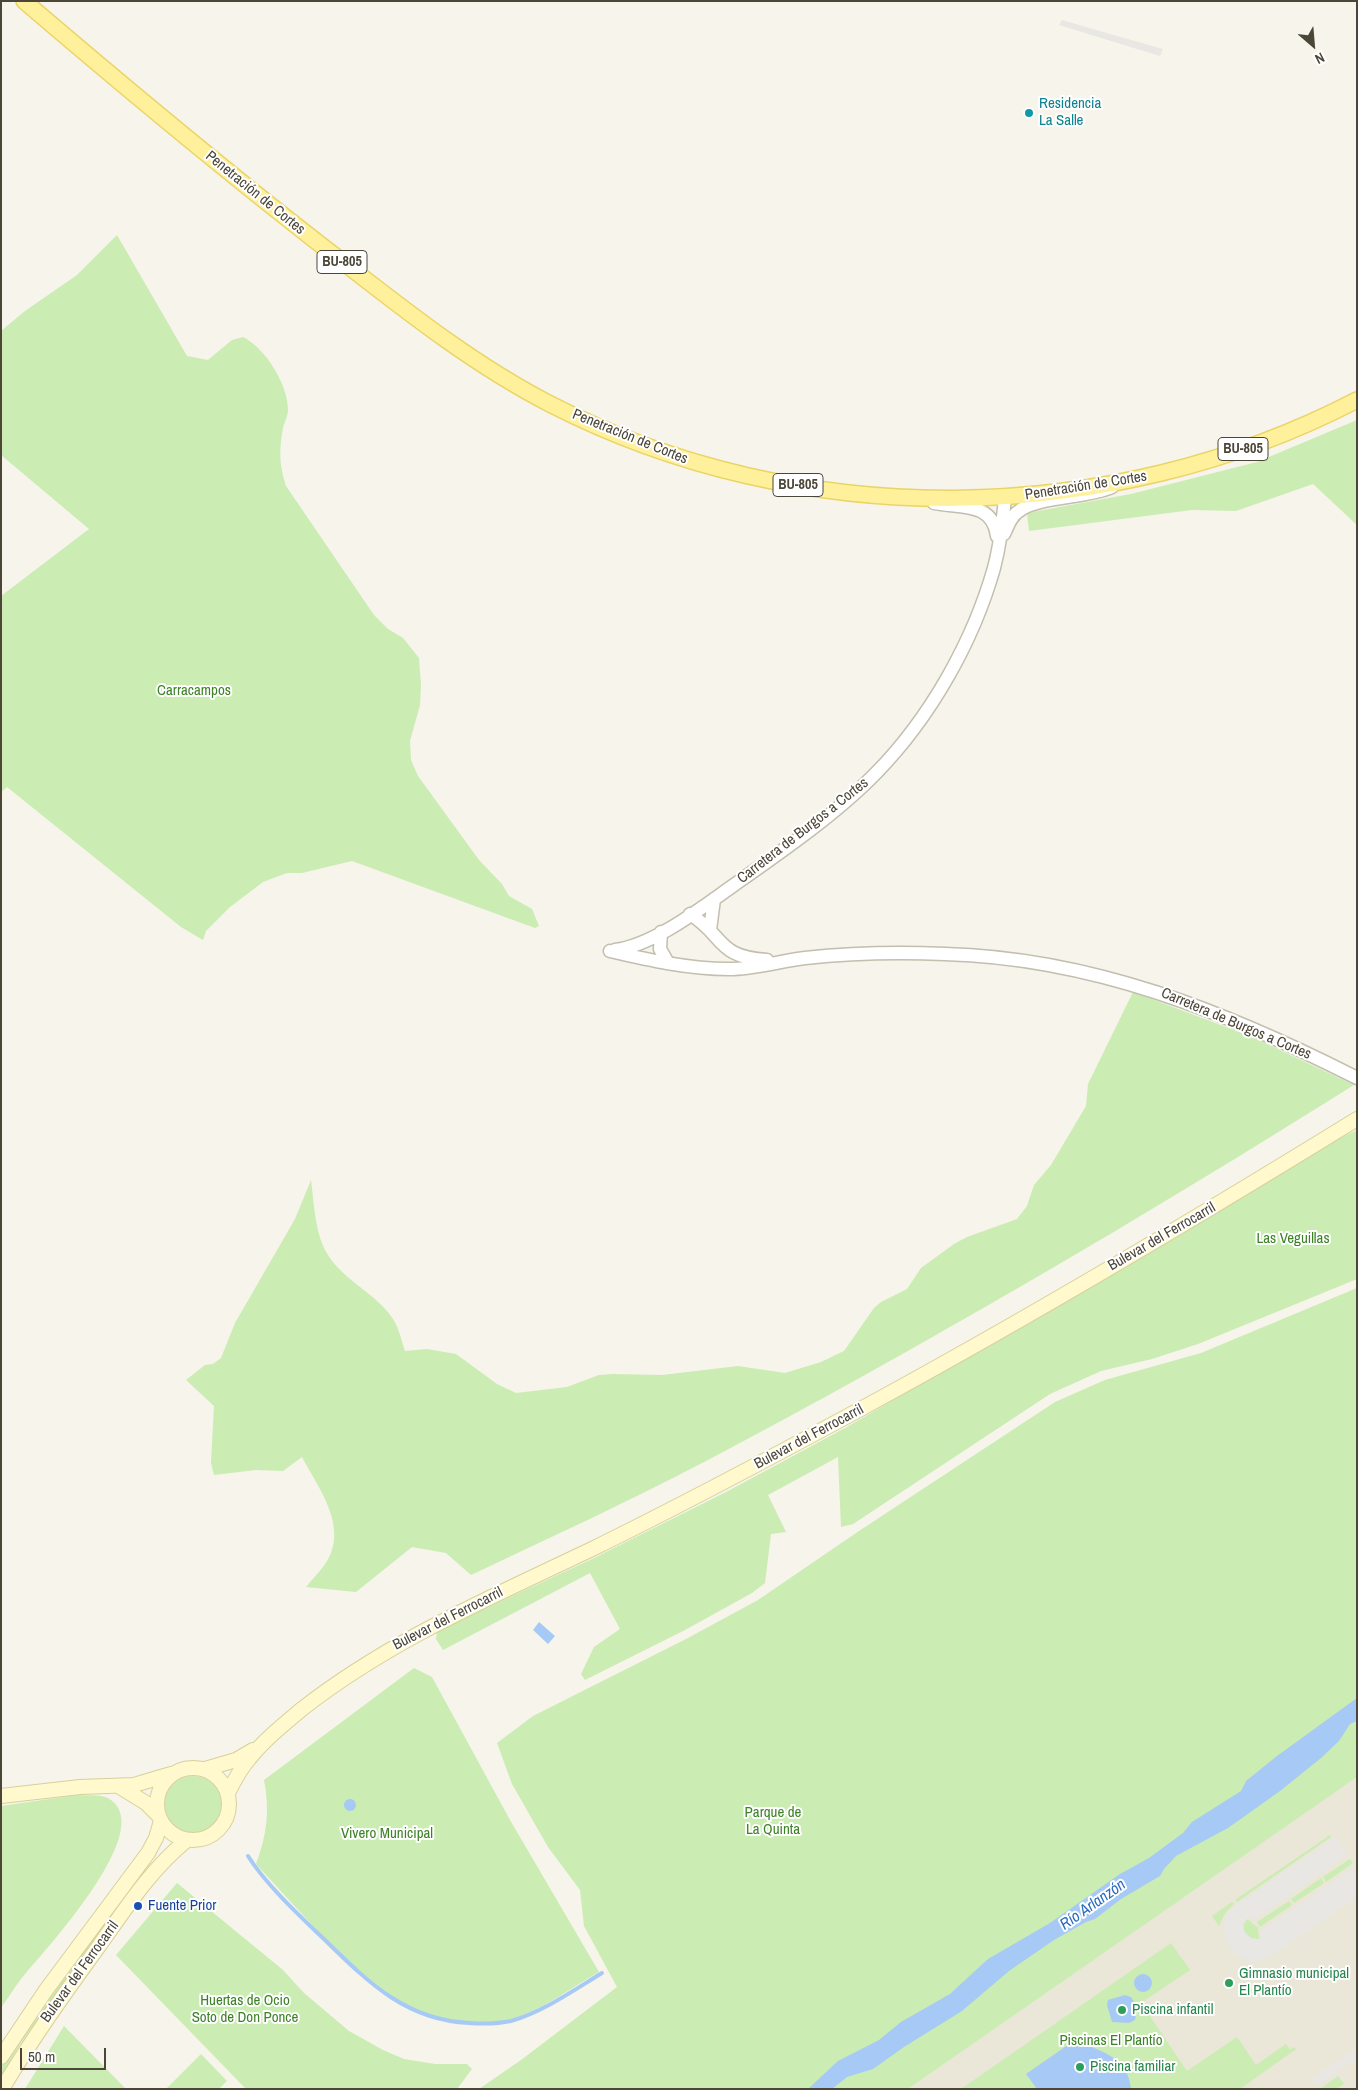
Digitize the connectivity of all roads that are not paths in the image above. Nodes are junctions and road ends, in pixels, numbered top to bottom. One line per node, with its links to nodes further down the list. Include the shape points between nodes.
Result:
1 (24, 1): 4 (main road, Penetración de Cortes / BU-805, via 183,136 382,293 438,334 550,404 698,464 752,478)
2 (1357, 400): 3 (main road, Penetración de Cortes / BU-805, via 1223,456)
3 (1123, 482): 5 (main road, Penetración de Cortes / BU-805, via 1036,496); 6 (street, Carretera de Burgos a Cortes, via 1087,495 1027,506 1012,517)
4 (900, 497): 5 (main road, Penetración de Cortes / BU-805); 6 (street, Carretera de Burgos a Cortes, via 985,511 996,527)
5 (1005, 497): 6 (street, Carretera de Burgos a Cortes)
6 (998, 547): 7 (street, Carretera de Burgos a Cortes, via 984,598 954,663 927,708 890,758 853,795)
7 (714, 899): 8 (street, Carretera de Burgos a Cortes); 9 (street)
8 (690, 914): 9 (street, Carretera de Burgos a Cortes); 10 (street, Carretera de Burgos a Cortes)
9 (710, 930): 11 (street, Carretera de Burgos a Cortes, via 724,947 741,957)
10 (661, 932): 12 (street, via 660,949); 12 (street, Carretera de Burgos a Cortes, via 634,946 610,951)
11 (784, 962): 12 (street, Carretera de Burgos a Cortes, via 729,969); 13 (street, Carretera de Burgos a Cortes, via 824,956 944,954 1009,958 1064,967 1161,992 1216,1012)
12 (668, 963)
13 (1357, 1078)
14 (1357, 1119): 15 (main road, Bulevar del Ferrocarril, via 1040,1308 861,1409 594,1548 417,1633 318,1697)
15 (260, 1746): 16 (main road, Bulevar del Ferrocarril, via 236,1760); 19 (main road, Bulevar del Ferrocarril)
16 (205, 1769): 17 (main road); 19 (main road, via 220,1780)
17 (176, 1772): 18 (main road, via 145,1783); 21 (main road, via 160,1789 157,1801)
18 (120, 1787): 20 (main road, via 80,1787); 21 (main road, via 146,1803)
19 (228, 1793): 22 (main road, via 229,1808 223,1826 206,1838)
20 (1, 1796)
21 (159, 1818): 22 (main road, via 171,1833); 23 (main road, Bulevar del Ferrocarril, via 156,1838 148,1853 46,1990)
22 (187, 1840): 24 (main road, Bulevar del Ferrocarril, via 161,1863 130,1903 28,2045)
23 (1, 2057)
24 (2, 2089)

